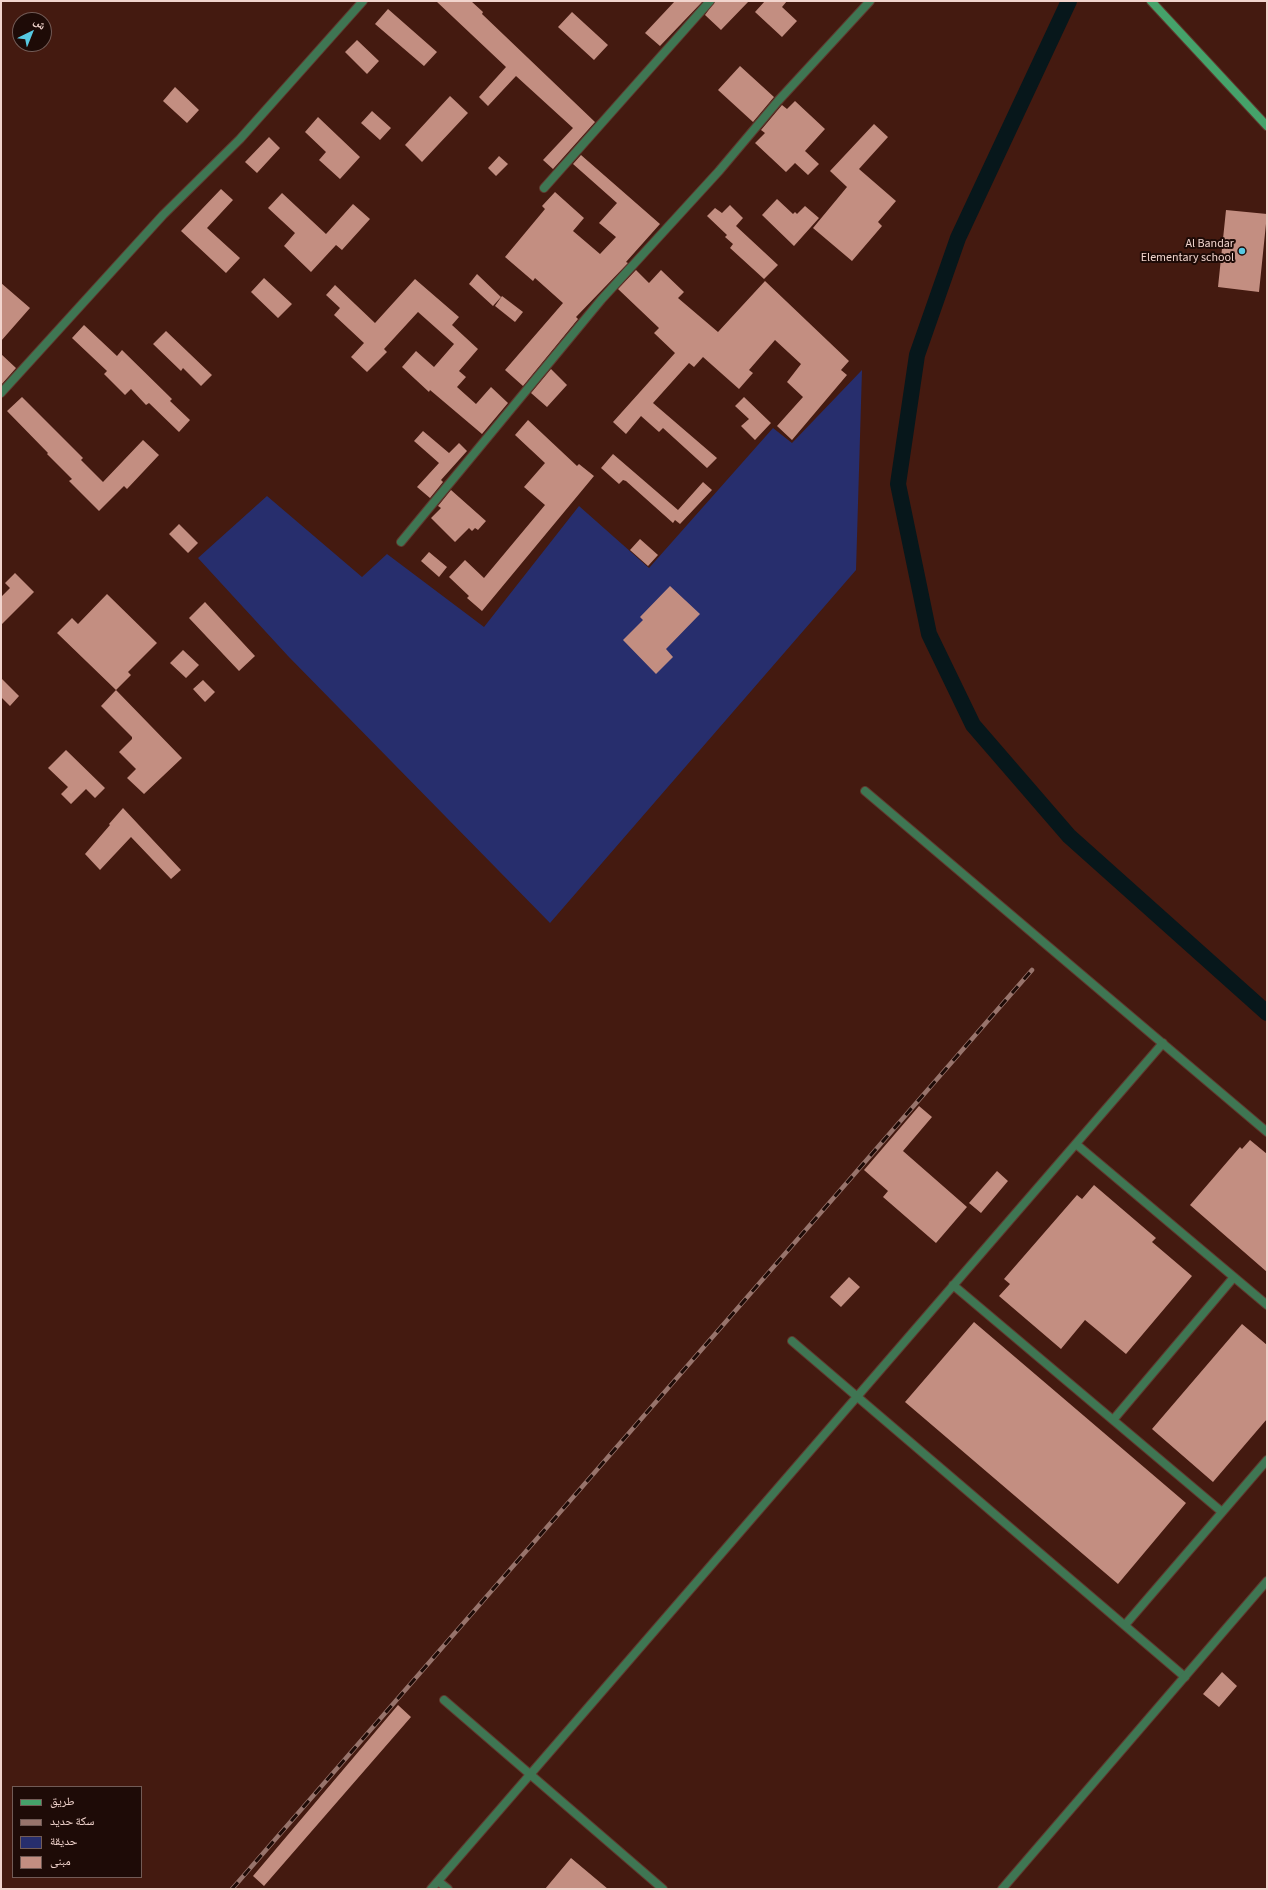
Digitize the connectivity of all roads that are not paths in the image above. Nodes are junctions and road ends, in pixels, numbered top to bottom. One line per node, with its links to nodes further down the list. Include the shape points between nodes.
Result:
1 (363, 1): 7 (street, via 240,139 163,215)
2 (710, 1): 6 (street)
3 (870, 1): 8 (street, via 601,300)
4 (1151, 1): 5 (main road)
5 (1267, 126)
6 (544, 188)
7 (1, 393)
8 (401, 542)
9 (865, 791): 10 (street)
10 (1163, 1043): 11 (street); 12 (street)
11 (1267, 1132)
12 (1076, 1144): 13 (street); 14 (street)
13 (1234, 1277): 15 (street); 18 (street)
14 (953, 1285): 17 (street); 18 (street)
15 (1267, 1305)
16 (792, 1340): 17 (street)
17 (858, 1396): 22 (street); 25 (street)
18 (1113, 1420): 20 (street)
19 (1267, 1460): 20 (street)
20 (1222, 1512): 22 (street)
21 (1266, 1585): 23 (street)
22 (1125, 1625): 23 (street)
23 (1185, 1676): 30 (street)
24 (444, 1700): 25 (street)
25 (530, 1774): 26 (street); 29 (street)
26 (438, 1881): 27 (street); 28 (street)
27 (431, 1889)
28 (448, 1889)
29 (663, 1889)
30 (1002, 1889)

